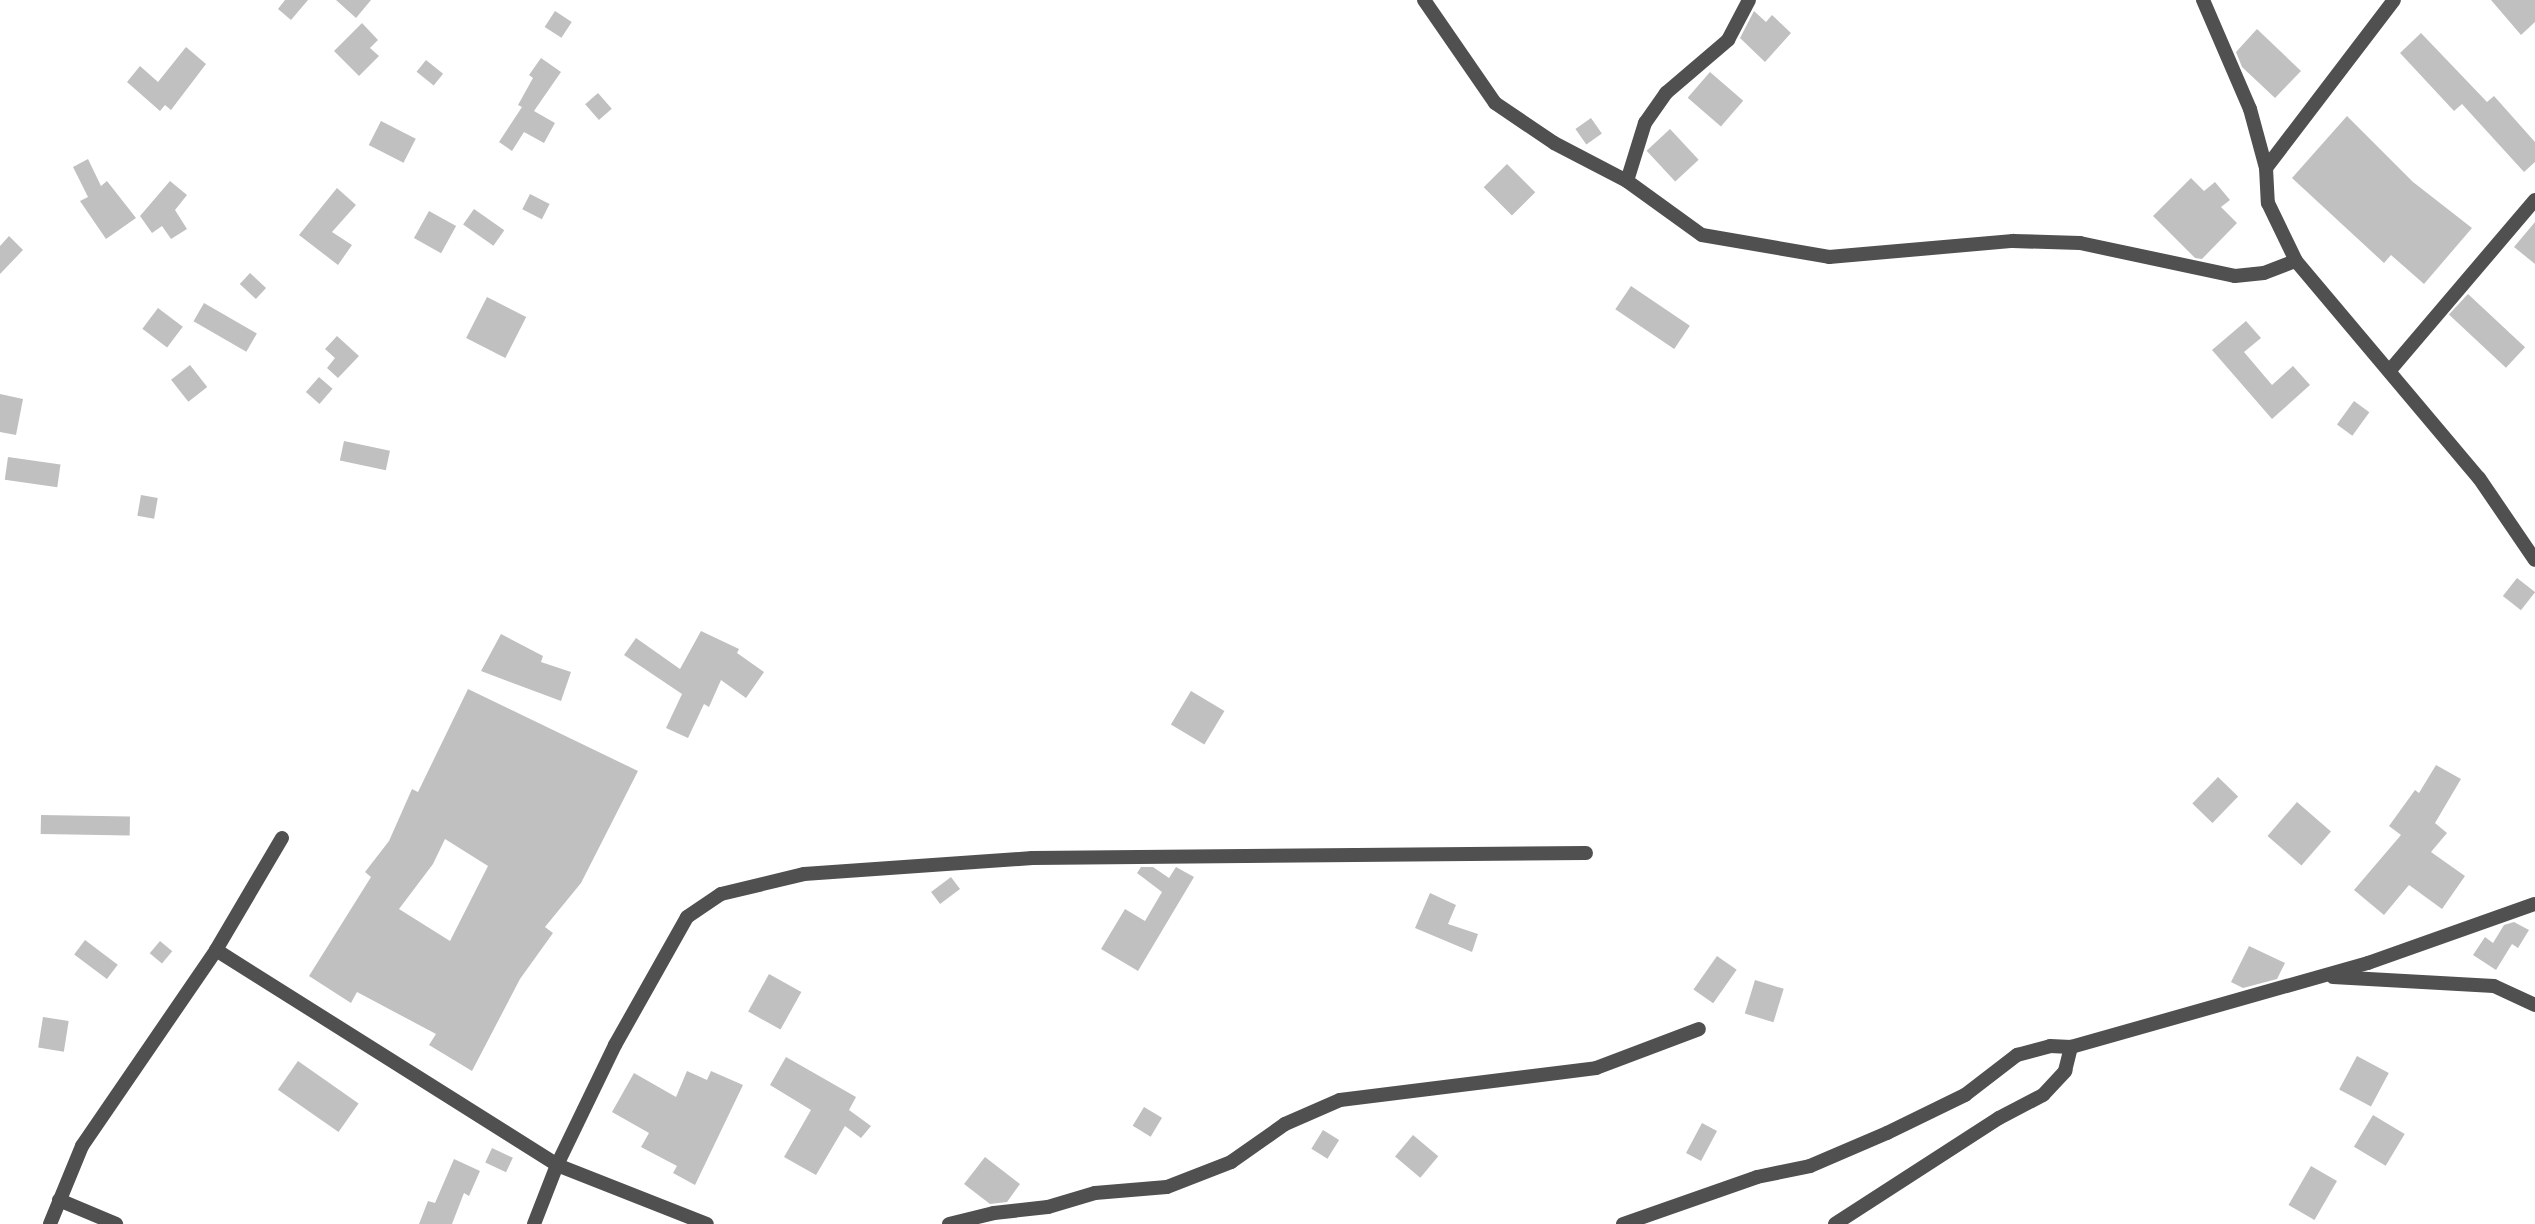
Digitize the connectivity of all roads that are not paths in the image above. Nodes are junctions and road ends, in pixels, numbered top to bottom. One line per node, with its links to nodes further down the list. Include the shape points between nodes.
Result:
1 (1424, 0): 6 (street, via 1495,103 1554,143)
2 (1749, 0): 6 (street, via 1728,40 1666,93 1645,123)
3 (2203, 0): 5 (street, via 2250,109)
4 (2395, 0): 5 (street)
5 (2266, 168): 8 (street, via 2268,203)
6 (1627, 181): 8 (street, via 1702,235 1829,257 2013,241 2080,243 2235,276 2264,273)
7 (2535, 200): 9 (street)
8 (2296, 261): 9 (street)
9 (2391, 369): 10 (street, via 2479,478)
10 (2535, 560)
11 (282, 838): 14 (street)
12 (1587, 853): 19 (street, via 1032,858 804,874 721,894 687,917 615,1045)
13 (2535, 904): 15 (street)
14 (216, 950): 19 (street); 20 (street, via 82,1146)
15 (2318, 977): 16 (street, via 2416,978 2494,986); 18 (street)
16 (2535, 1005)
17 (1699, 1030): 25 (street, via 1596,1068 1340,1100 1284,1124 1231,1162 1167,1187 1095,1193 1048,1207)
18 (2071, 1047): 26 (street, via 2050,1045 2017,1055 1965,1095 1810,1166 1757,1177); 27 (street, via 2065,1071 2043,1095 1999,1118)
19 (557, 1165): 23 (street); 24 (street)
20 (59, 1200): 21 (street); 22 (street)
21 (50, 1224)
22 (116, 1224)
23 (534, 1224)
24 (707, 1224)
25 (949, 1224)
26 (1623, 1224)
27 (1835, 1224)

